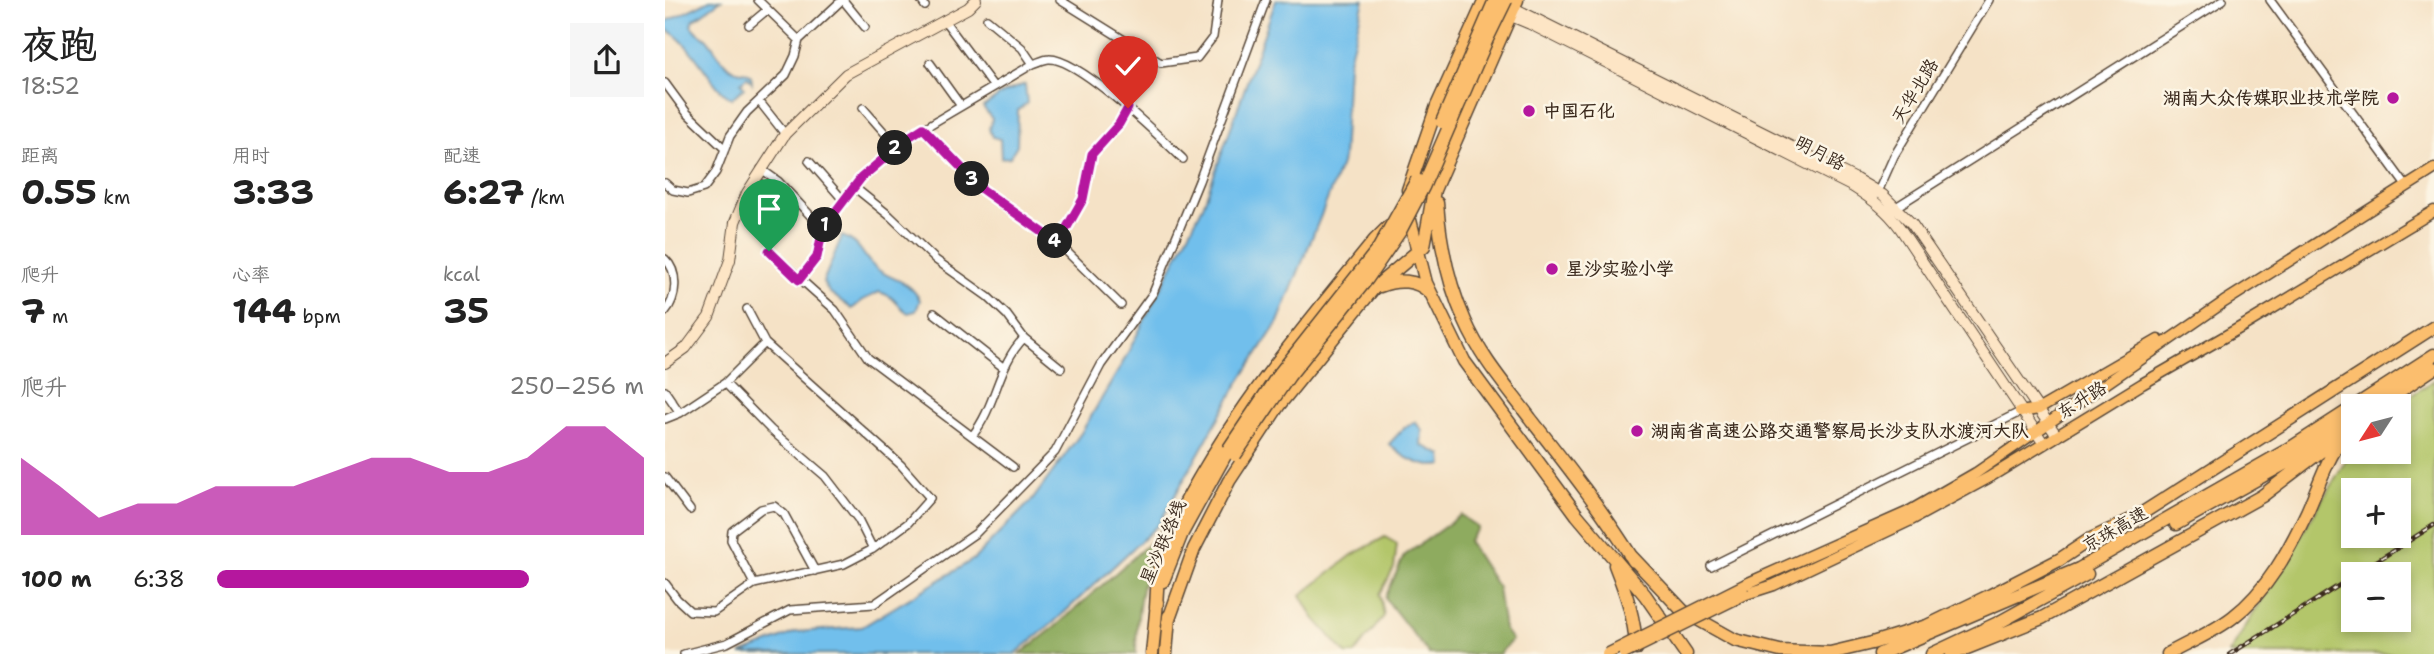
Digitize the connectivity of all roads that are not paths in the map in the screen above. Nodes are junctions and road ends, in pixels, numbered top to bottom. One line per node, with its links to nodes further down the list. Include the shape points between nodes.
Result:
1 (758, 0): 12 (street)
2 (842, 0): 16 (street); 17 (street)
3 (976, 0): 14 (street)
4 (1060, 0): 5 (street, via 1161,63 1197,58 1213,37)
5 (1218, 0)
6 (1266, 0): 102 (street, via 1153,293 1101,365 1055,452 976,533 874,604 790,610 727,643)
7 (1989, 0): 38 (street, 天华北路, via 1894,156)
8 (2223, 0): 40 (street)
9 (2270, 0): 37 (street)
10 (1491, 1): 11 (street, 明月路); 41 (highway, via 1437,106 1408,192); 83 (highway, bridge, via 1412,192 1363,270 1277,377)
11 (1511, 6): 32 (highway); 38 (street, 明月路); 83 (highway, bridge, via 1487,39 1400,231)
12 (767, 10): 15 (street); 17 (street)
13 (987, 19): 19 (street, via 1022,48)
14 (944, 20): 21 (street); 27 (street, via 846,74)
15 (749, 25)
16 (865, 27)
17 (799, 40): 22 (street, via 786,75)
18 (930, 63): 23 (street)
19 (1033, 64): 21 (street); 25 (street, via 1049,59 1076,69)
20 (665, 83): 29 (street, via 687,113)
21 (994, 87): 23 (street)
22 (759, 101): 27 (street); 29 (street)
23 (961, 106): 26 (street)
24 (863, 108): 28 (street)
25 (1128, 108): 30 (street); 45 (street, via 1092,154 1083,199)
26 (923, 128): 28 (street); 45 (street, via 983,190)
27 (785, 134): 33 (street)
28 (897, 147): 36 (street)
29 (725, 149): 35 (street, via 704,188 688,193)
30 (1184, 159)
31 (809, 161): 39 (street)
32 (1444, 168): 47 (highway, via 1434,190 1424,246); 91 (highway, via 1437,202 1442,250 1466,324 1486,362)
33 (761, 169): 44 (street); 61 (street, via 735,222 730,260 709,317 686,348)
34 (2434, 169): 37 (main road, 东升路)
35 (665, 183)
36 (854, 187): 39 (street); 58 (street, via 936,260 988,297)
37 (2407, 187): 52 (main road, 东升路)
38 (1876, 197): 40 (street, 明月路); 42 (street, 明月路)
39 (844, 201): 44 (street)
40 (1896, 207): 42 (street); 70 (street, 明月路)
41 (1407, 208): 47 (highway); 98 (highway, via 1298,334 1231,426 1173,527 1160,563)
42 (1884, 208): 71 (street, 明月路)
43 (2434, 211): 80 (main road, 东升路)
44 (823, 228): 49 (street, via 817,257)
45 (1058, 243): 53 (street)
46 (769, 251): 49 (street)
47 (1417, 253): 50 (highway); 51 (highway)
48 (665, 259): 55 (street, via 676,287)
49 (799, 280): 79 (street, via 835,310 868,358)
50 (1373, 289): 51 (highway, via 1409,281); 100 (highway, via 1279,405 1229,481 1194,550)
51 (1431, 293): 90 (highway, via 1472,372)
52 (2227, 300): 70 (main road, 东升路); 75 (main road, 东升路)
53 (1121, 305)
54 (747, 309): 59 (street)
55 (665, 312)
56 (934, 313): 62 (street)
57 (2434, 327): 88 (highway)
58 (1024, 338): 62 (street); 63 (street)
59 (765, 343): 65 (street); 89 (street, via 901,465 930,498 908,523)
60 (2434, 355): 67 (highway, 京珠高速)
61 (665, 363)
62 (1004, 368): 79 (street)
63 (1061, 368)
64 (2434, 370): 68 (highway); 69 (highway)
65 (725, 383): 72 (street); 89 (street, via 825,476 858,519)
66 (665, 391): 72 (street)
67 (2375, 394)
68 (2396, 394)
69 (2401, 394)
70 (2039, 409): 71 (main road, 东升路); 75 (street, 明月路)
71 (2020, 412): 76 (street, 明月路); 92 (street)
72 (680, 413): 74 (street)
73 (2341, 416): 99 (highway, 京珠高速, via 2079,569)
74 (665, 419)
75 (2048, 424): 76 (main road, 东升路); 80 (street, 明月路)
76 (2036, 432): 81 (street, 明月路); 97 (main road, 东升路, via 1908,512)
77 (2341, 433): 84 (highway, 京珠高速)
78 (2341, 435): 94 (highway, via 2262,496)
79 (972, 436): 85 (street)
80 (2057, 436): 81 (main road, 东升路)
81 (2044, 444): 97 (main road, 东升路, via 1909,521 1774,585)
82 (2341, 444): 113 (highway, via 2295,537 2253,600)
83 (1231, 453): 98 (highway, 星沙联络线, via 1182,533); 100 (highway, via 1191,537)
84 (2295, 458): 94 (highway); 101 (highway, 京珠高速)
85 (1013, 467)
86 (665, 477): 87 (street)
87 (690, 510)
88 (2133, 519): 91 (highway, via 1927,626 1831,653 1780,651 1735,640 1683,611); 99 (highway)
89 (873, 549): 93 (street, via 844,564)
90 (1609, 552): 107 (highway, via 1628,598); 108 (highway)
91 (1629, 554): 109 (highway)
92 (1711, 566)
93 (815, 571): 96 (street); 96 (street, via 784,514 774,506 761,509 732,531 731,540)
94 (2113, 578): 101 (highway); 112 (highway, via 2042,618)
95 (665, 583): 96 (street, via 690,611 714,612)
96 (754, 584)
97 (1746, 589): 105 (main road, 东升路, bridge); 106 (main road, 东升路, bridge)
98 (1156, 608): 103 (highway, 星沙联络线)
99 (1969, 616): 110 (highway, 京珠高速)
100 (1168, 622): 104 (highway)
101 (1958, 642): 111 (highway, 京珠高速)
102 (684, 654)
103 (1152, 654)
104 (1166, 654)
105 (1607, 654)
106 (1624, 654)
107 (1636, 654)
108 (1686, 654)
109 (1696, 654)
110 (1880, 654)
111 (1932, 654)
112 (1952, 654)
113 (2168, 654)

